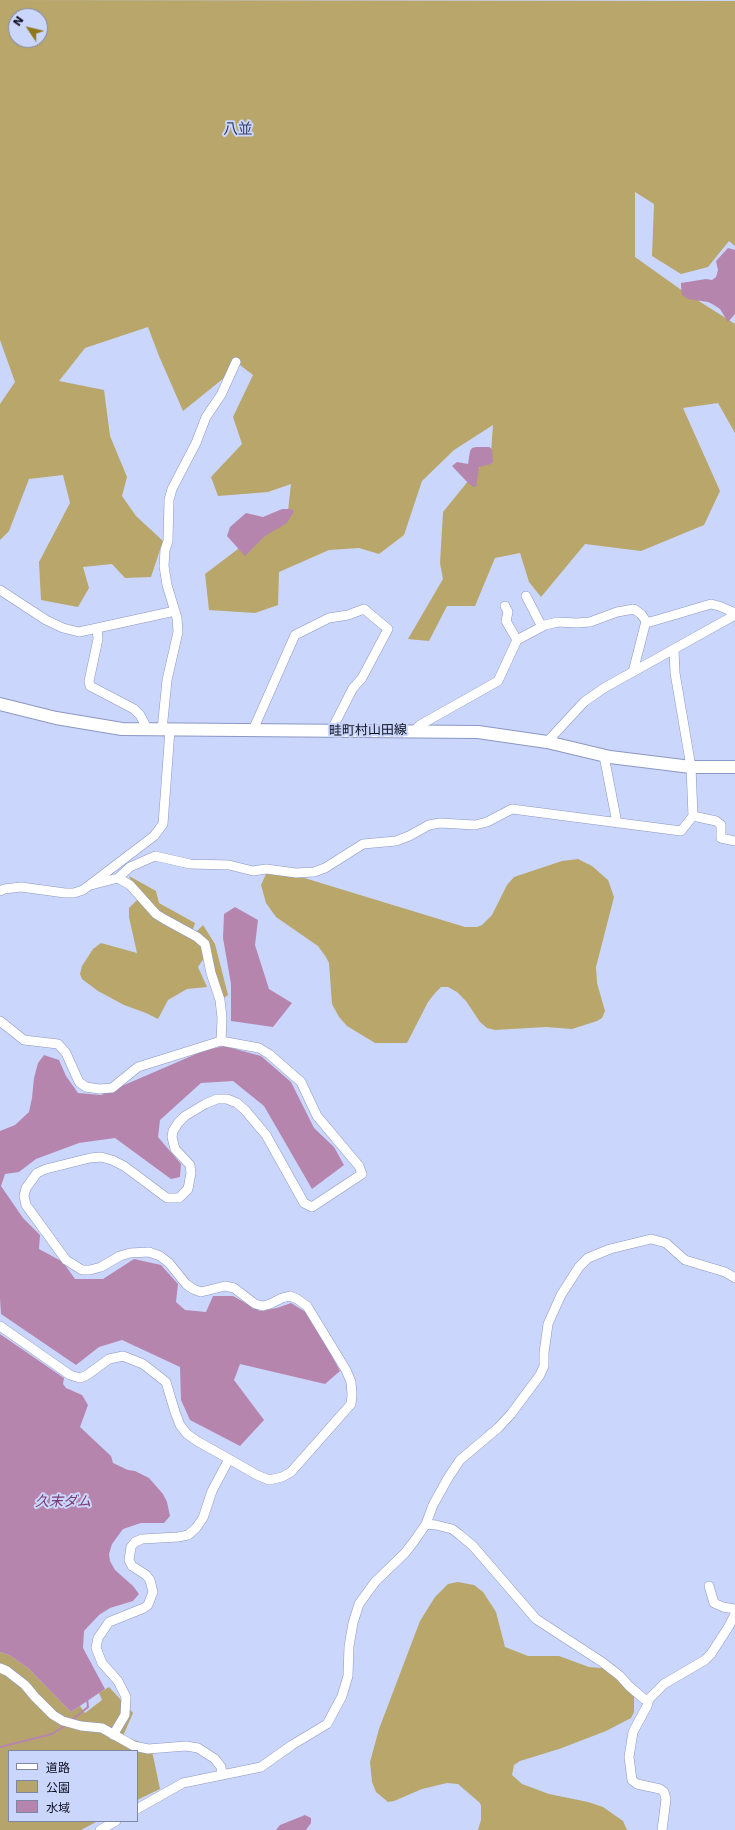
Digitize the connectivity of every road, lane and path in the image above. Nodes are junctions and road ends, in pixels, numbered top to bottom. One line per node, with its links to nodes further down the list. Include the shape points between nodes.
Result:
1 (236, 362): 5 (street, via 221,394 206,416 169,500 168,541 164,566)
2 (0, 590): 9 (street, via 63,628 79,632)
3 (526, 596): 8 (street)
4 (505, 606): 10 (street, via 508,612 506,621)
5 (175, 611): 9 (street); 15 (street, via 178,632 167,680)
6 (735, 614): 7 (street, via 711,604 660,620); 11 (street)
7 (646, 621): 8 (street, via 634,609 590,622 558,622); 12 (street)
8 (542, 627): 10 (street)
9 (97, 628): 14 (street, via 98,639 90,686 134,709)
10 (517, 640): 17 (street, via 498,681)
11 (674, 649): 12 (street); 21 (street, via 676,679)
12 (633, 672): 19 (street, via 584,702)
13 (0, 704): 14 (main road, 畦町村山田線, via 91,724)
14 (148, 730): 15 (main road, 畦町村山田線)
15 (166, 730): 16 (main road, 畦町村山田線); 27 (street, via 163,824 154,836)
16 (253, 730): 18 (main road, 畦町村山田線); 18 (street, via 295,635 330,618 364,609 388,629)
17 (415, 730): 18 (main road, 畦町村山田線); 19 (main road, 畦町村山田線, via 478,732)
18 (331, 731)
19 (547, 742): 20 (main road, 畦町村山田線)
20 (604, 756): 21 (main road, 畦町村山田線); 24 (street)
21 (691, 767): 22 (main road, 畦町村山田線); 23 (street)
22 (735, 767)
23 (693, 816): 24 (street, via 681,831); 25 (street, via 716,822 721,825 721,838)
24 (617, 823): 26 (street, via 512,809 487,822 475,825 440,823 429,825 396,841 363,844 314,872 296,873 266,869 253,871 229,865 190,864 155,856 130,867)
25 (735, 841)
26 (118, 878): 27 (street); 30 (street, via 130,885 160,917 197,936 205,944 220,1000)
27 (91, 885): 28 (street, via 74,893 21,887)
28 (0, 891)
29 (0, 1021): 30 (street, via 24,1040 58,1044 66,1053 79,1082 86,1087 99,1089 112,1088 138,1068)
30 (221, 1041): 33 (street, via 260,1048 301,1082 317,1116 359,1166 362,1174 312,1207 304,1203 266,1135 237,1103 217,1099 185,1116 173,1130 175,1149 190,1165 191,1173 188,1189 179,1198 168,1198 124,1166 101,1157 37,1173 26,1188 24,1196 26,1205 66,1260 82,1270 101,1267 130,1253 149,1252 169,1262 186,1284 201,1292 225,1286 234,1288 255,1304 263,1306 290,1296 307,1306 346,1370 351,1382 350,1404 291,1472 282,1477 269,1480)
31 (735, 1278): 34 (street, via 720,1270 685,1260 666,1243 651,1239 610,1249 588,1258 561,1295 548,1324 544,1366 540,1375 511,1414 460,1460 433,1505)
32 (0, 1326): 33 (street, via 70,1375 80,1378 116,1357 123,1356 143,1364 166,1382 180,1425 187,1434)
33 (229, 1459): 40 (street, via 212,1491 203,1518 196,1528 188,1535 142,1539 135,1542 131,1548 129,1560 132,1566 150,1580 153,1592 148,1605 109,1622 98,1638 96,1648 102,1663 118,1681 126,1697 125,1715)
34 (426, 1524): 39 (street, via 452,1529 460,1535 473,1546 536,1619 602,1662 644,1699); 41 (street, via 405,1553 375,1582 359,1604 349,1646 348,1676 342,1696 327,1724 261,1767)
35 (709, 1586): 36 (street, via 714,1602)
36 (735, 1609)
37 (735, 1614): 39 (street, via 705,1660 664,1684)
38 (0, 1668): 40 (street, via 25,1685 53,1715 63,1721 102,1728)
39 (649, 1699): 45 (street, via 633,1732 629,1758 632,1780 664,1792 666,1799)
40 (113, 1735): 41 (street, via 134,1746 148,1749 186,1746 198,1748 214,1759 221,1767)
41 (222, 1775): 42 (street, via 183,1782)
42 (138, 1808)
43 (114, 1822): 44 (street)
44 (100, 1830)
45 (662, 1830)

